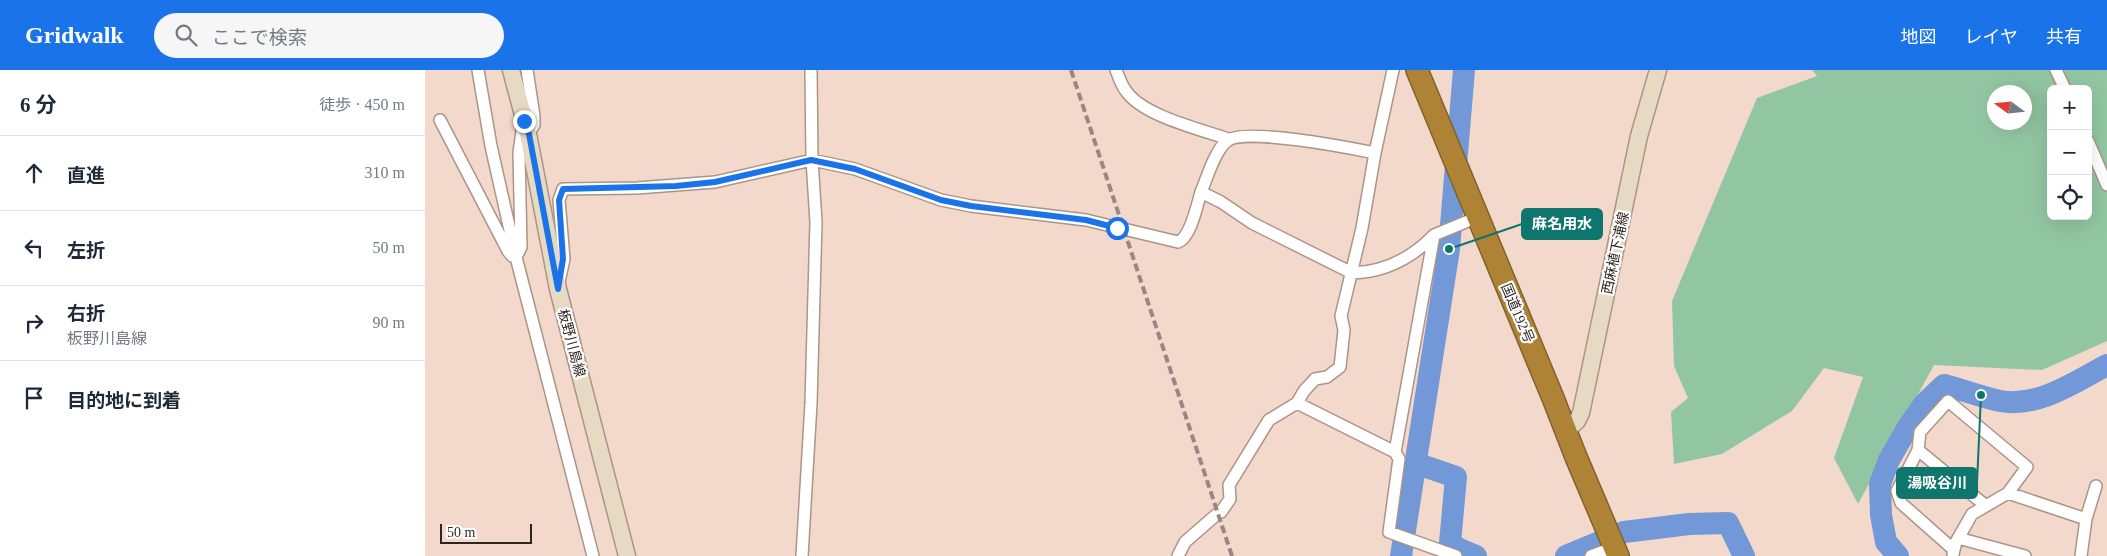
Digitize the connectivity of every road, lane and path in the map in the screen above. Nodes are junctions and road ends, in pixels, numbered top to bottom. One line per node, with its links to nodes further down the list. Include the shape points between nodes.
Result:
1 (478, 70): 21 (street)
2 (511, 70): 12 (main road, 板野川島線)
3 (527, 70): 12 (street, via 534,125)
4 (811, 70): 16 (street)
5 (1115, 70): 13 (street, via 1125,91 1137,104 1153,113)
6 (1393, 70): 15 (street)
7 (1417, 70): 19 (highway, 国道192号, via 1465,186)
8 (1658, 70): 25 (main road, 西麻植下浦線, via 1639,136 1581,413)
9 (2057, 70): 10 (street)
10 (2063, 85)
11 (440, 120): 21 (street, via 508,251)
12 (526, 128): 21 (street, via 519,152 521,247); 23 (main road, 板野川島線)
13 (1228, 139): 15 (street, via 1298,139); 18 (street, via 1220,148)
14 (2092, 150): 17 (street)
15 (1375, 153): 22 (street)
16 (811, 160): 18 (street, via 855,169 941,200 1086,220 1178,242 1188,232); 23 (street, via 705,183 563,189 559,200 563,259); 38 (street, via 816,222 811,403)
17 (2107, 185)
18 (1201, 192): 22 (street, via 1252,223)
19 (1470, 220): 20 (street); 25 (highway, 国道192号)
20 (1437, 234): 22 (street, via 1402,262 1368,273); 27 (street)
21 (516, 257): 36 (street)
22 (1351, 273): 24 (street, via 1341,316 1344,330 1340,367 1327,377 1315,379)
23 (558, 289): 37 (main road, 板野川島線)
24 (1297, 403): 27 (street); 39 (street, via 1269,420 1229,485 1230,500 1185,542)
25 (1566, 431): 33 (highway, 国道192号)
26 (1918, 450): 29 (street, via 1920,432 1948,401 2027,467); 30 (street); 34 (street, via 1897,490 1901,503)
27 (1395, 452): 35 (street, via 1399,459 1389,532)
28 (2096, 486): 31 (street)
29 (2008, 493): 30 (street); 31 (street)
30 (1986, 506): 32 (street, via 1972,514)
31 (2086, 519): 42 (street)
32 (1958, 538): 34 (street); 41 (street)
33 (1614, 545): 40 (street)
34 (1954, 553)
35 (1455, 555)
36 (593, 556)
37 (627, 556)
38 (802, 556)
39 (1178, 556)
40 (1591, 556)
41 (2025, 556)
42 (2081, 556)

